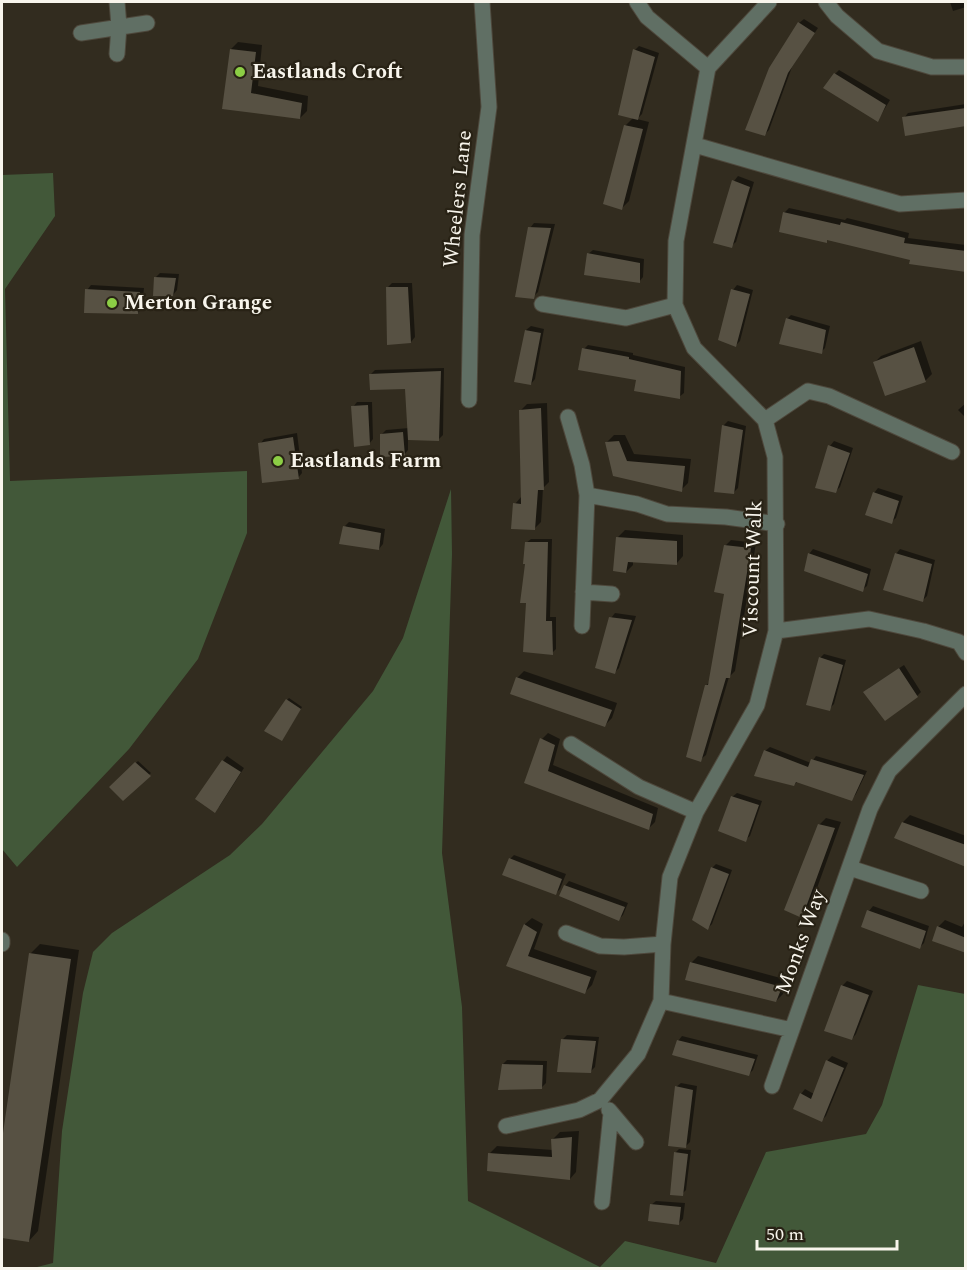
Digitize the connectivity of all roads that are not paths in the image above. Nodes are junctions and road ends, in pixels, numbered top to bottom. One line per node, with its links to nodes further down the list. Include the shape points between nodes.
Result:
1 (117, 2): 7 (street)
2 (482, 2): 16 (street, Wheelers Lane, via 489,107 472,237)
3 (637, 2): 11 (street, via 646,17)
4 (769, 2): 11 (street)
5 (826, 2): 10 (street, via 878,51 932,67)
6 (147, 23): 7 (street)
7 (119, 26): 8 (street); 9 (street)
8 (81, 33)
9 (117, 54)
10 (966, 67)
11 (708, 68): 12 (street, Viscount Walk)
12 (694, 145): 13 (street, via 900,204); 15 (street, Viscount Walk, via 676,241)
13 (966, 200)
14 (542, 304): 15 (street, via 626,318)
15 (675, 305): 18 (street, Viscount Walk, via 694,348)
16 (469, 400)
17 (568, 417): 20 (street)
18 (765, 420): 19 (street, via 808,392 829,396); 21 (street, Viscount Walk, via 775,457)
19 (952, 452)
20 (587, 495): 21 (street, via 638,504 667,514); 22 (street)
21 (777, 524): 25 (street, Viscount Walk)
22 (583, 592): 23 (street); 24 (street)
23 (612, 594)
24 (582, 626)
25 (776, 631): 26 (street, via 869,619 959,642); 29 (street, Viscount Walk, via 757,705)
26 (966, 653)
27 (966, 694): 30 (street, Monks Way, via 889,771 870,809)
28 (571, 744): 29 (street, via 639,787)
29 (696, 812): 33 (street, Viscount Walk, via 670,877)
30 (850, 867): 31 (street); 35 (street, Monks Way)
31 (921, 891)
32 (566, 933): 33 (street, via 600,946)
33 (663, 944): 34 (street, Viscount Walk)
34 (661, 1001): 35 (street); 37 (street, Viscount Walk, via 638,1054)
35 (792, 1030): 36 (street, Monks Way)
36 (772, 1086)
37 (600, 1100): 38 (street); 39 (street, Viscount Walk, via 579,1110)
38 (611, 1113): 40 (street); 41 (street)
39 (506, 1126)
40 (636, 1142)
41 (602, 1202)

